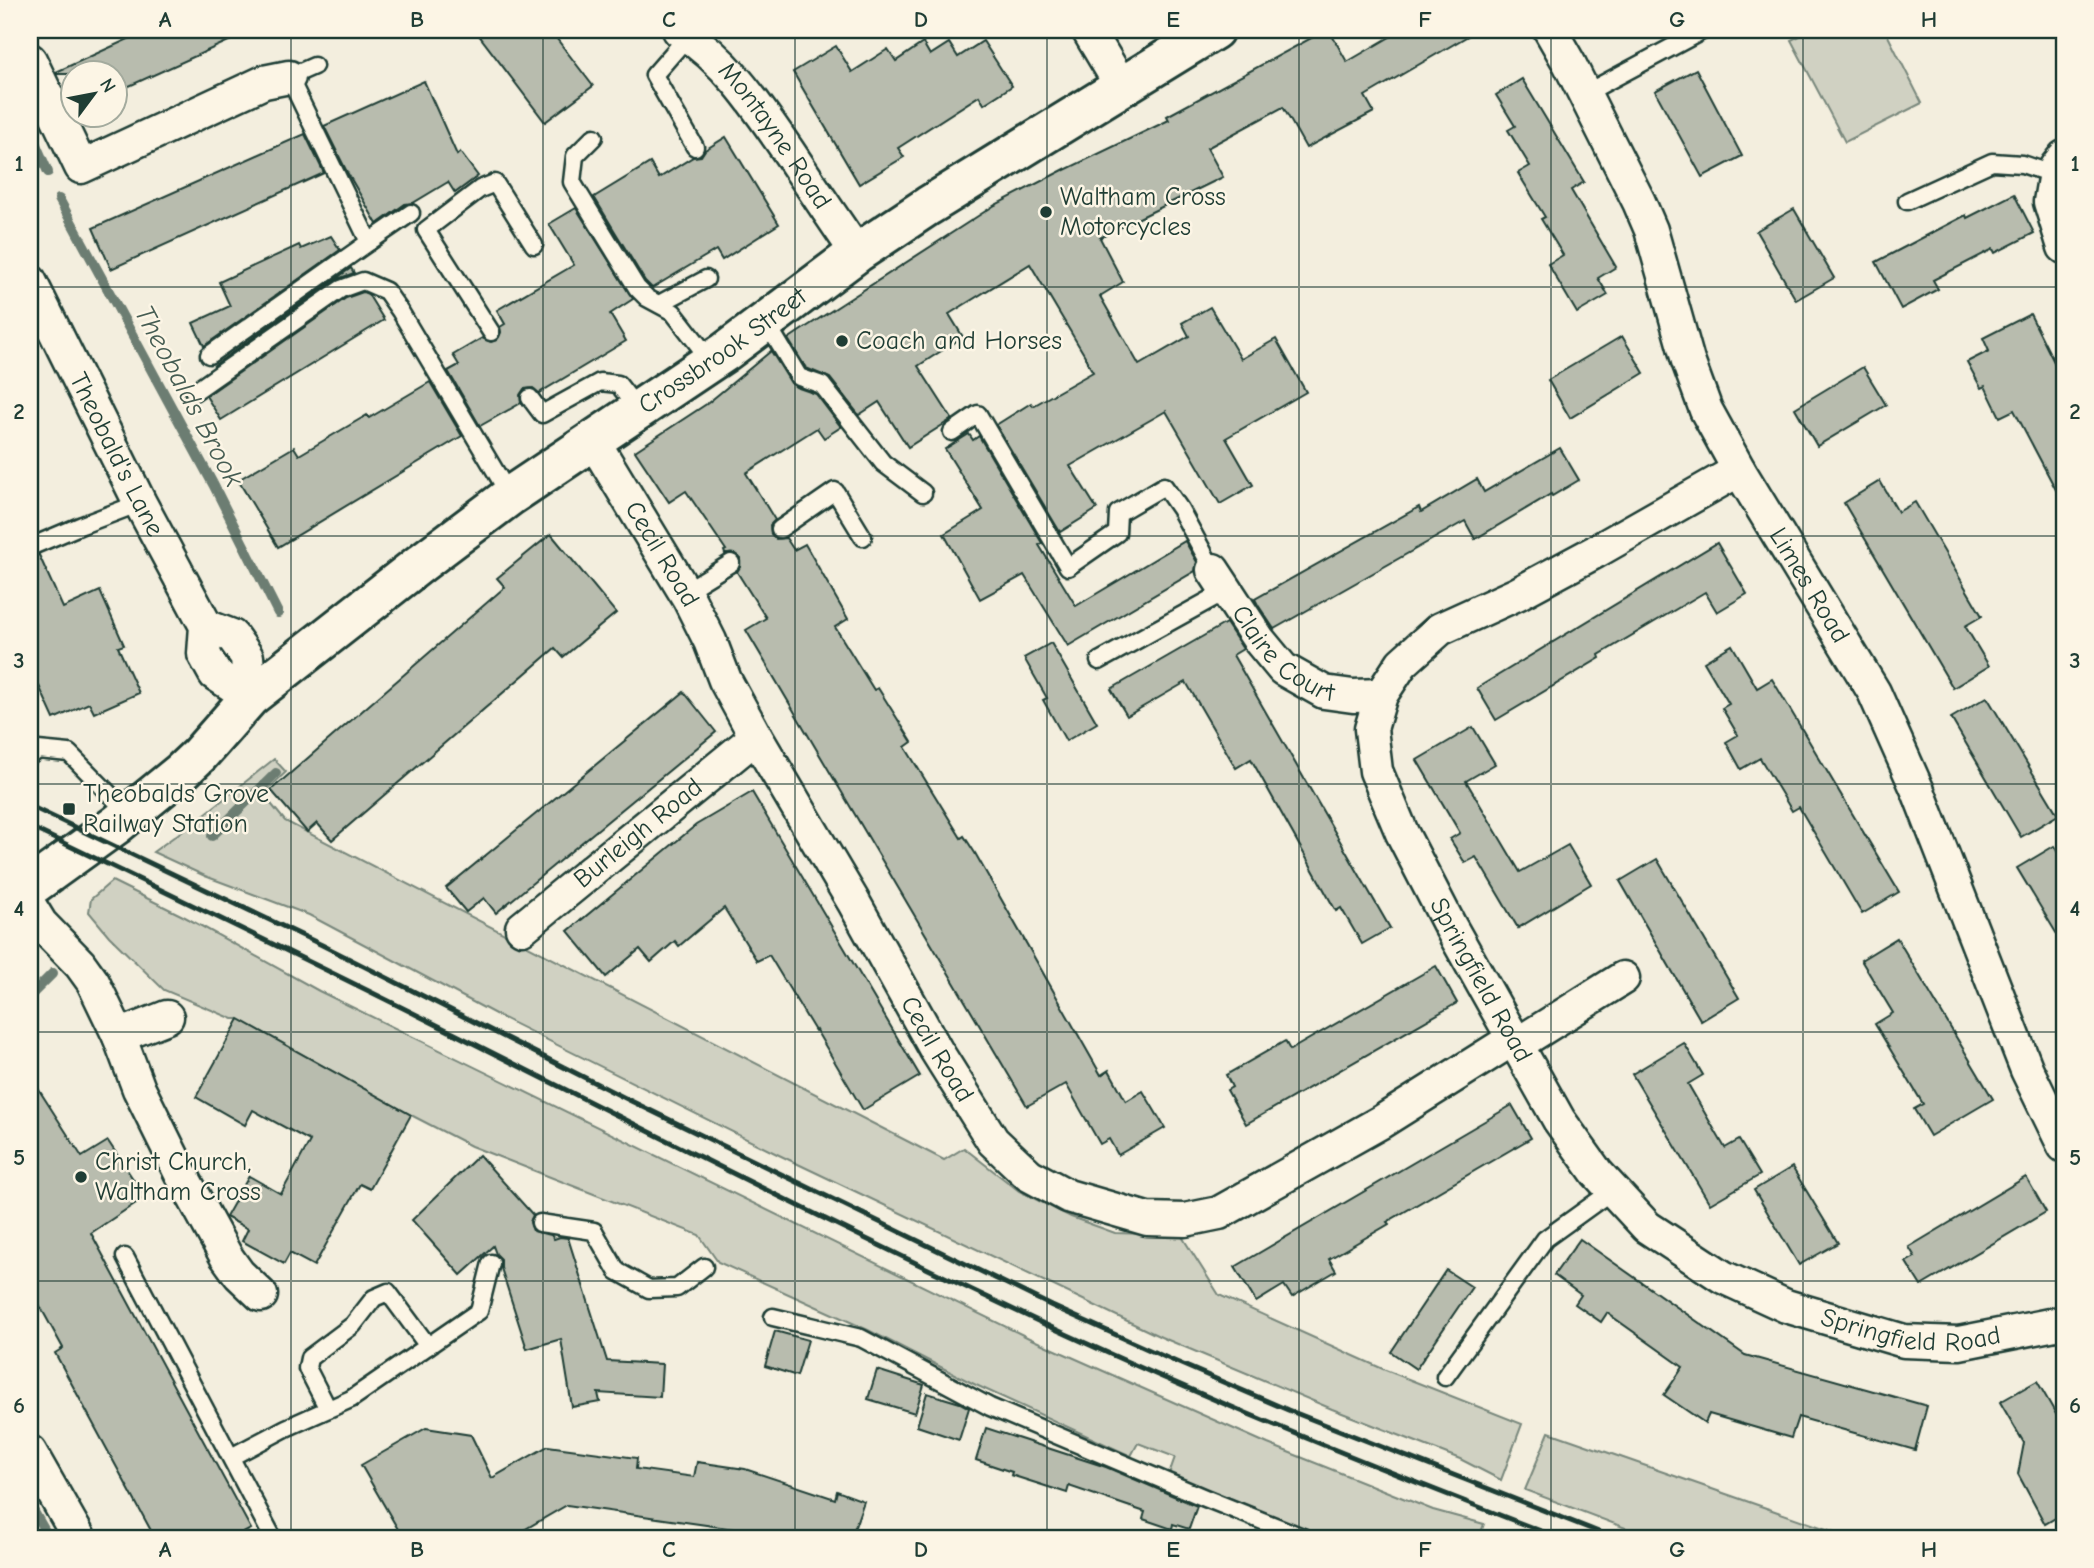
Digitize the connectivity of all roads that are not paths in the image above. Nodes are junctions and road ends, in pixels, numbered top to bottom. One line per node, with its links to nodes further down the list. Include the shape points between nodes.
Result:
1 (1088, 30): 8 (street)
2 (1214, 30): 8 (main road, Crossbrook Street)
3 (1550, 30): 9 (street, Limes Road)
4 (1703, 30): 9 (lane)
5 (684, 33): 11 (lane, via 654,75); 18 (street, Montayne Road, via 736,80)
6 (30, 60): 7 (street, via 80,167 264,82)
7 (301, 72): 15 (lane)
8 (1122, 86): 18 (main road, Crossbrook Street)
9 (1584, 94): 31 (street, Limes Road, via 1651,230 1688,361 1706,410)
10 (594, 137): 21 (lane, via 575,156 572,182 637,288)
11 (695, 147)
12 (2059, 166): 13 (lane, via 1992,162); 17 (street, via 2050,202)
13 (1907, 201)
14 (411, 213): 15 (lane)
15 (369, 242): 24 (lane)
16 (534, 245): 23 (lane, via 495,183 426,230)
17 (2064, 247)
18 (857, 253): 22 (main road, Crossbrook Street)
19 (706, 279): 21 (lane)
20 (30, 281): 34 (street, Theobald's Lane)
21 (659, 304): 25 (lane, via 673,312)
22 (766, 321): 25 (main road, Crossbrook Street); 32 (lane, via 799,377 822,385 883,463)
23 (491, 332)
24 (209, 355)
25 (711, 361): 28 (main road, Crossbrook Street)
26 (194, 392): 33 (lane, via 341,289 363,281 386,290 401,311)
27 (530, 398): 28 (lane, via 542,414 600,382 618,384)
28 (639, 411): 30 (main road, Crossbrook Street)
29 (953, 432): 39 (lane, via 978,414 1068,567 1117,533 1118,513 1164,486)
30 (594, 442): 33 (main road, Crossbrook Street); 40 (street, Cecil Road)
31 (1739, 470): 42 (street, Springfield Road, via 1517,594 1440,629 1402,663); 54 (street, Limes Road, via 1874,692 1918,791 2027,1070)
32 (923, 494)
33 (510, 496): 43 (main road, Crossbrook Street)
34 (140, 503): 37 (lane); 43 (street, Theobald's Lane, via 206,626 204,654 215,674)
35 (780, 529): 36 (lane, via 835,491)
36 (863, 537)
37 (30, 547)
38 (731, 563): 40 (lane)
39 (1219, 581): 41 (lane); 42 (street, Claire Court, via 1283,669 1324,692)
40 (684, 592): 44 (street, Cecil Road)
41 (1099, 661)
42 (1381, 695): 53 (street, Springfield Road, via 1371,729 1376,771 1402,833)
43 (250, 697): 46 (main road, Crossbrook Street, via 181,772)
44 (756, 737): 49 (street, Burleigh Road); 53 (street, Cecil Road, via 993,1141 1029,1175 1068,1196 1147,1219 1185,1220 1219,1213)
45 (30, 756): 46 (lane, via 38,750 69,753)
46 (129, 814): 47 (main road, Crossbrook Street)
47 (30, 887)
48 (30, 906): 52 (street, via 41,925 93,982)
49 (522, 928)
50 (1623, 978): 53 (street, Cecil Road)
51 (167, 1017): 52 (street)
52 (119, 1036): 60 (street, via 139,1089 226,1256)
53 (1515, 1042): 55 (street, Springfield Road, via 1559,1120)
54 (2064, 1146)
55 (1613, 1190): 62 (street, Springfield Road, via 1647,1227 1723,1277 1786,1306 1904,1341 1959,1343); 64 (lane, via 1545,1239)
56 (540, 1223): 59 (lane, via 594,1231 617,1271 649,1289 677,1288)
57 (125, 1257): 66 (lane)
58 (491, 1263): 63 (lane, via 480,1311)
59 (704, 1267)
60 (261, 1294)
61 (773, 1317): 70 (lane, via 860,1338 990,1407)
62 (2063, 1320)
63 (428, 1346): 65 (lane, via 351,1399); 65 (lane, via 388,1292 374,1297 353,1325 309,1358 307,1368)
64 (1445, 1377)
65 (328, 1409): 66 (lane)
66 (231, 1457): 69 (lane)
67 (32, 1460): 68 (street)
68 (79, 1538)
69 (273, 1538)
70 (1305, 1538)

